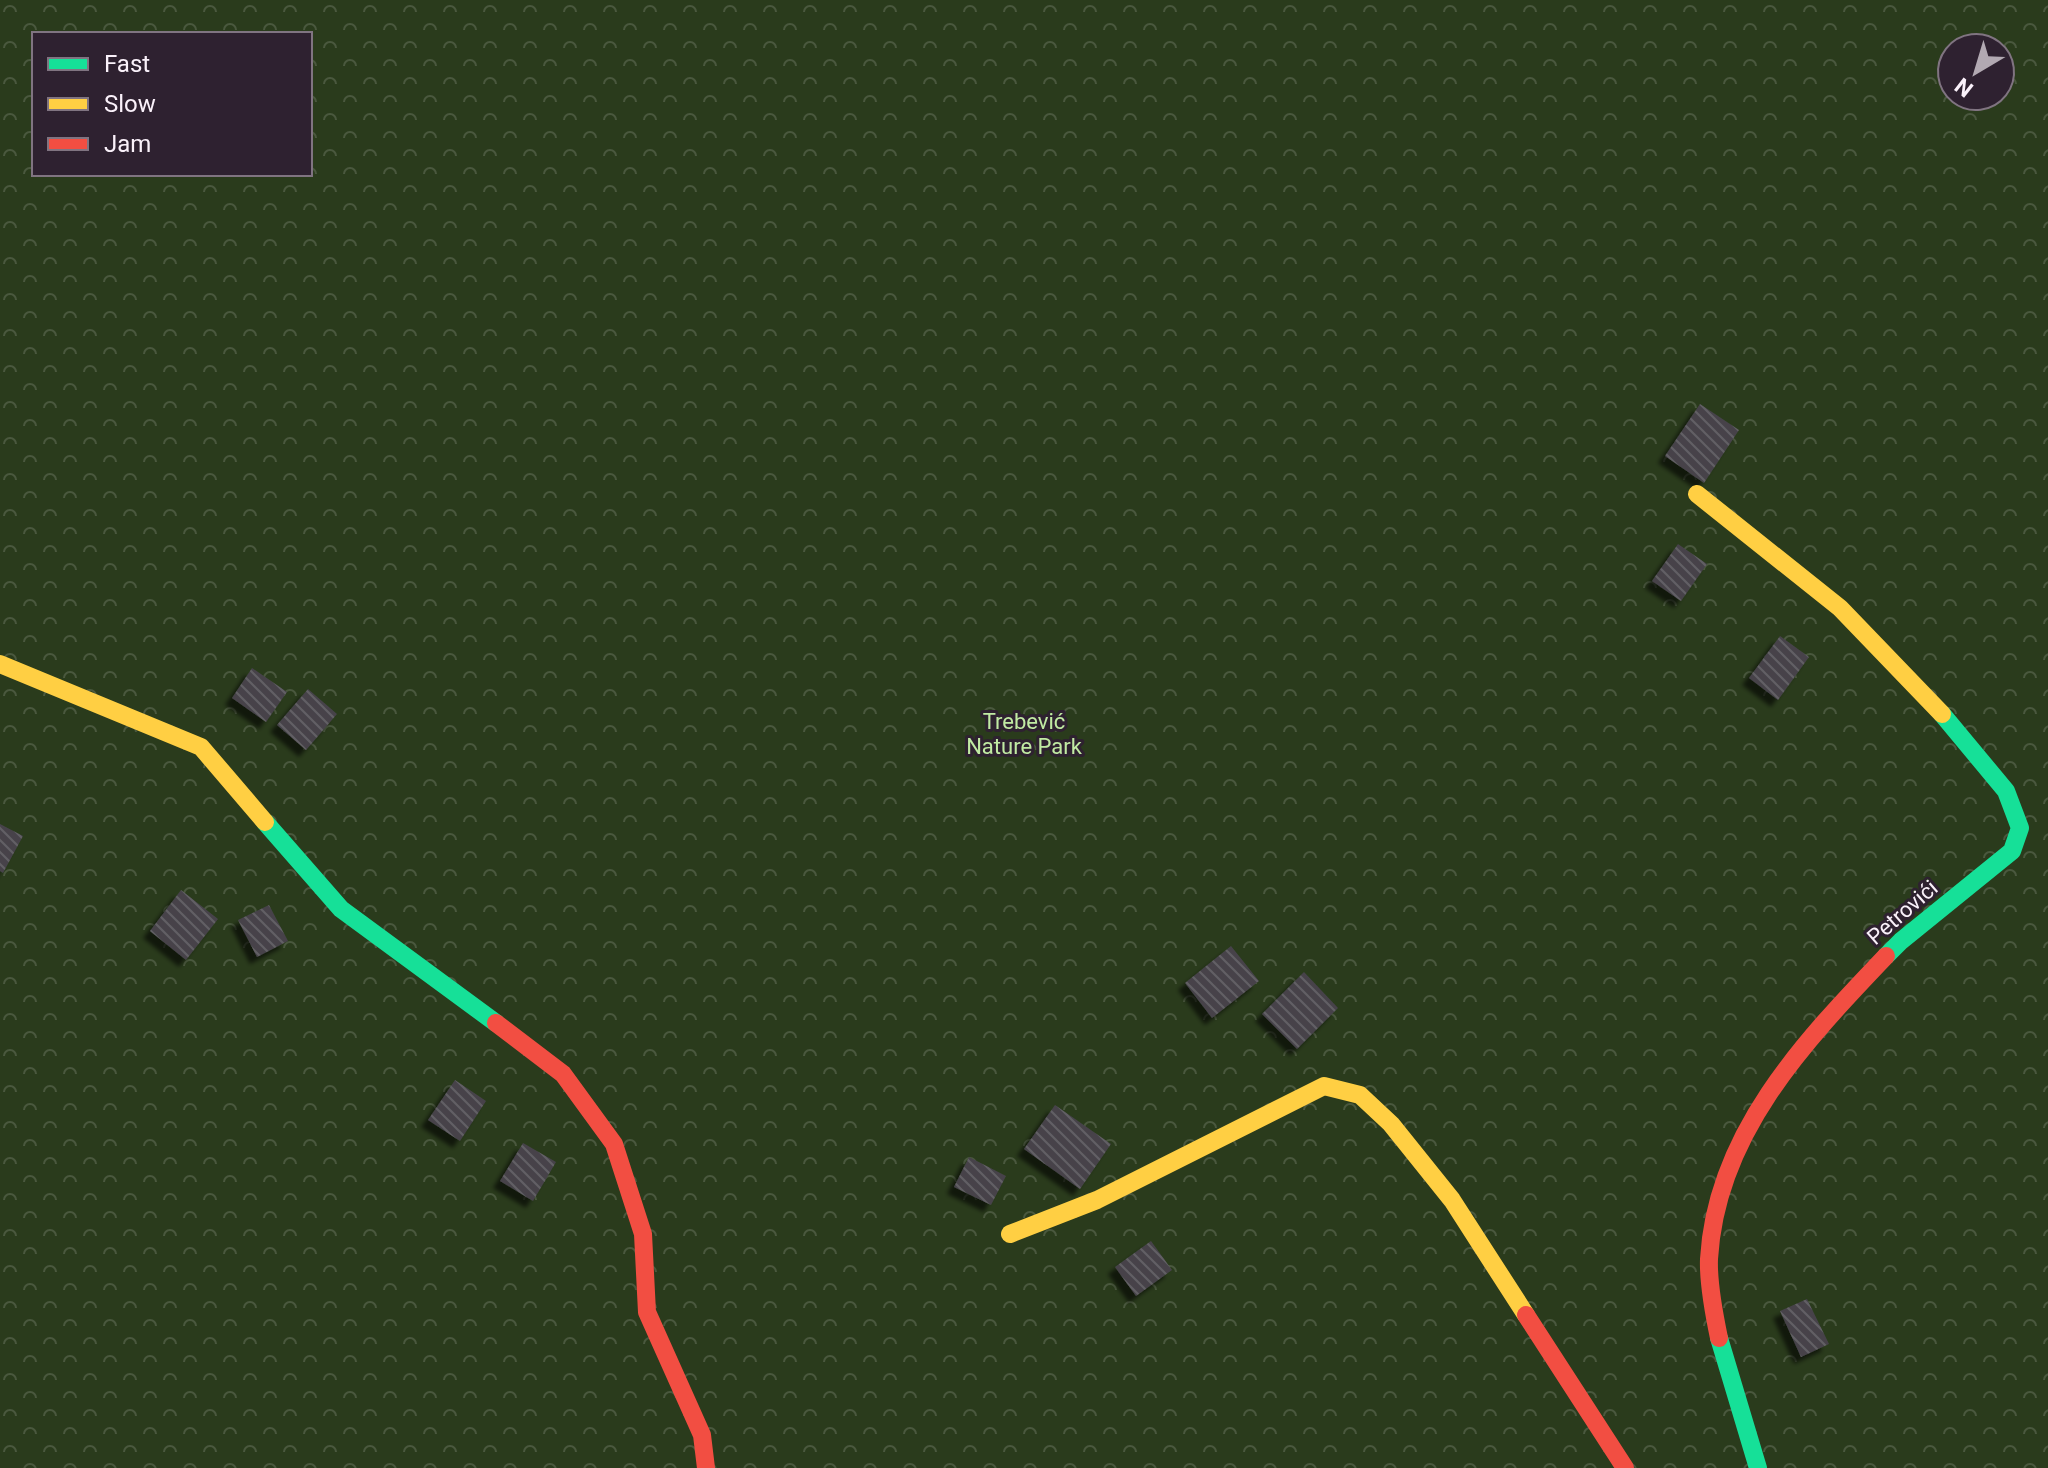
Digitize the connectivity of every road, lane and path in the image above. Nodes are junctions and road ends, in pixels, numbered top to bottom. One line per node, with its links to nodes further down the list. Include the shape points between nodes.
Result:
1 (1697, 494): 6 (street, Petrovići, via 1840,608 1956,729 2006,791 2020,828 2012,851 1901,941 1828,1017 1757,1109 1721,1186 1709,1261 1718,1336)
2 (0, 664): 4 (street, via 201,747 341,909 563,1074 614,1144 643,1234 647,1312 702,1435)
3 (1010, 1234): 5 (street, via 1097,1200 1324,1086 1360,1095 1391,1124 1452,1200)
4 (706, 1468)
5 (1625, 1468)
6 (1758, 1468)

